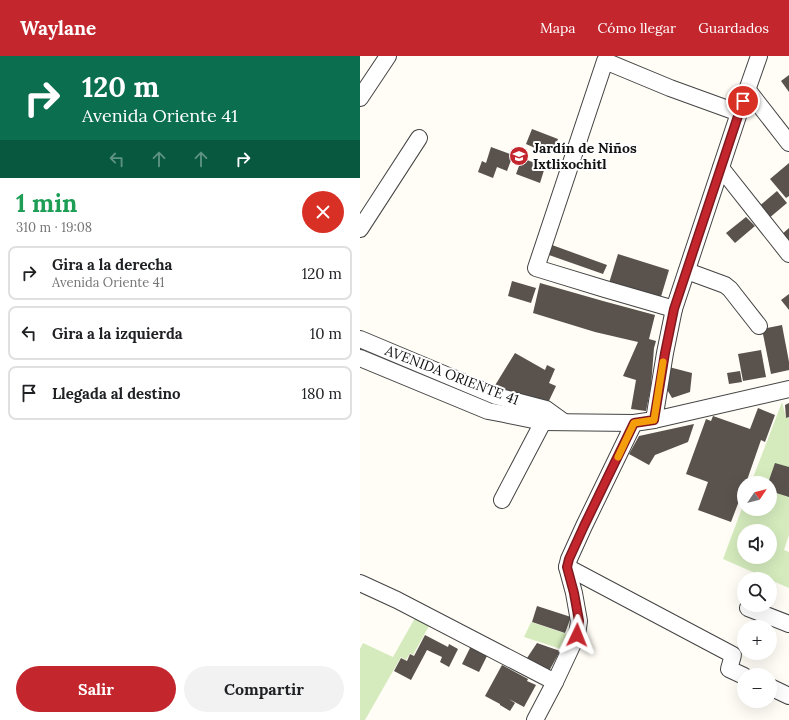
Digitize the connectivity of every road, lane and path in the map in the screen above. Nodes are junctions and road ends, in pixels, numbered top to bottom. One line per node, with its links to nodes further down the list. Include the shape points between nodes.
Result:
1 (388, 56): 4 (street)
2 (758, 56): 3 (street)
3 (747, 89): 5 (street); 7 (street)
4 (360, 98)
5 (738, 113): 8 (street); 12 (street, via 605,61 536,268)
6 (419, 138): 9 (street)
7 (789, 143)
8 (721, 168): 10 (street); 11 (street)
9 (360, 229)
10 (789, 254)
11 (687, 271): 12 (street); 13 (street, via 725,285)
12 (674, 309): 18 (street)
13 (759, 326)
14 (360, 339): 17 (street, AVENIDA ORIENTE 41)
15 (360, 358): 17 (street, AVENIDA ORIENTE 41, via 488,411)
16 (789, 389): 18 (street, AVENIDA ORIENTE 41)
17 (545, 416): 19 (street, AVENIDA ORIENTE 41, via 564,422); 20 (street)
18 (654, 420): 19 (street, AVENIDA ORIENTE 41)
19 (634, 423): 21 (street)
20 (502, 500)
21 (567, 567): 25 (street, via 733,655); 26 (street, via 579,621 577,635)
22 (360, 583): 26 (street)
23 (758, 612): 24 (street)
24 (789, 624)
25 (737, 672)
26 (555, 682): 29 (street)
27 (777, 690): 28 (street)
28 (789, 696)
29 (535, 720)

